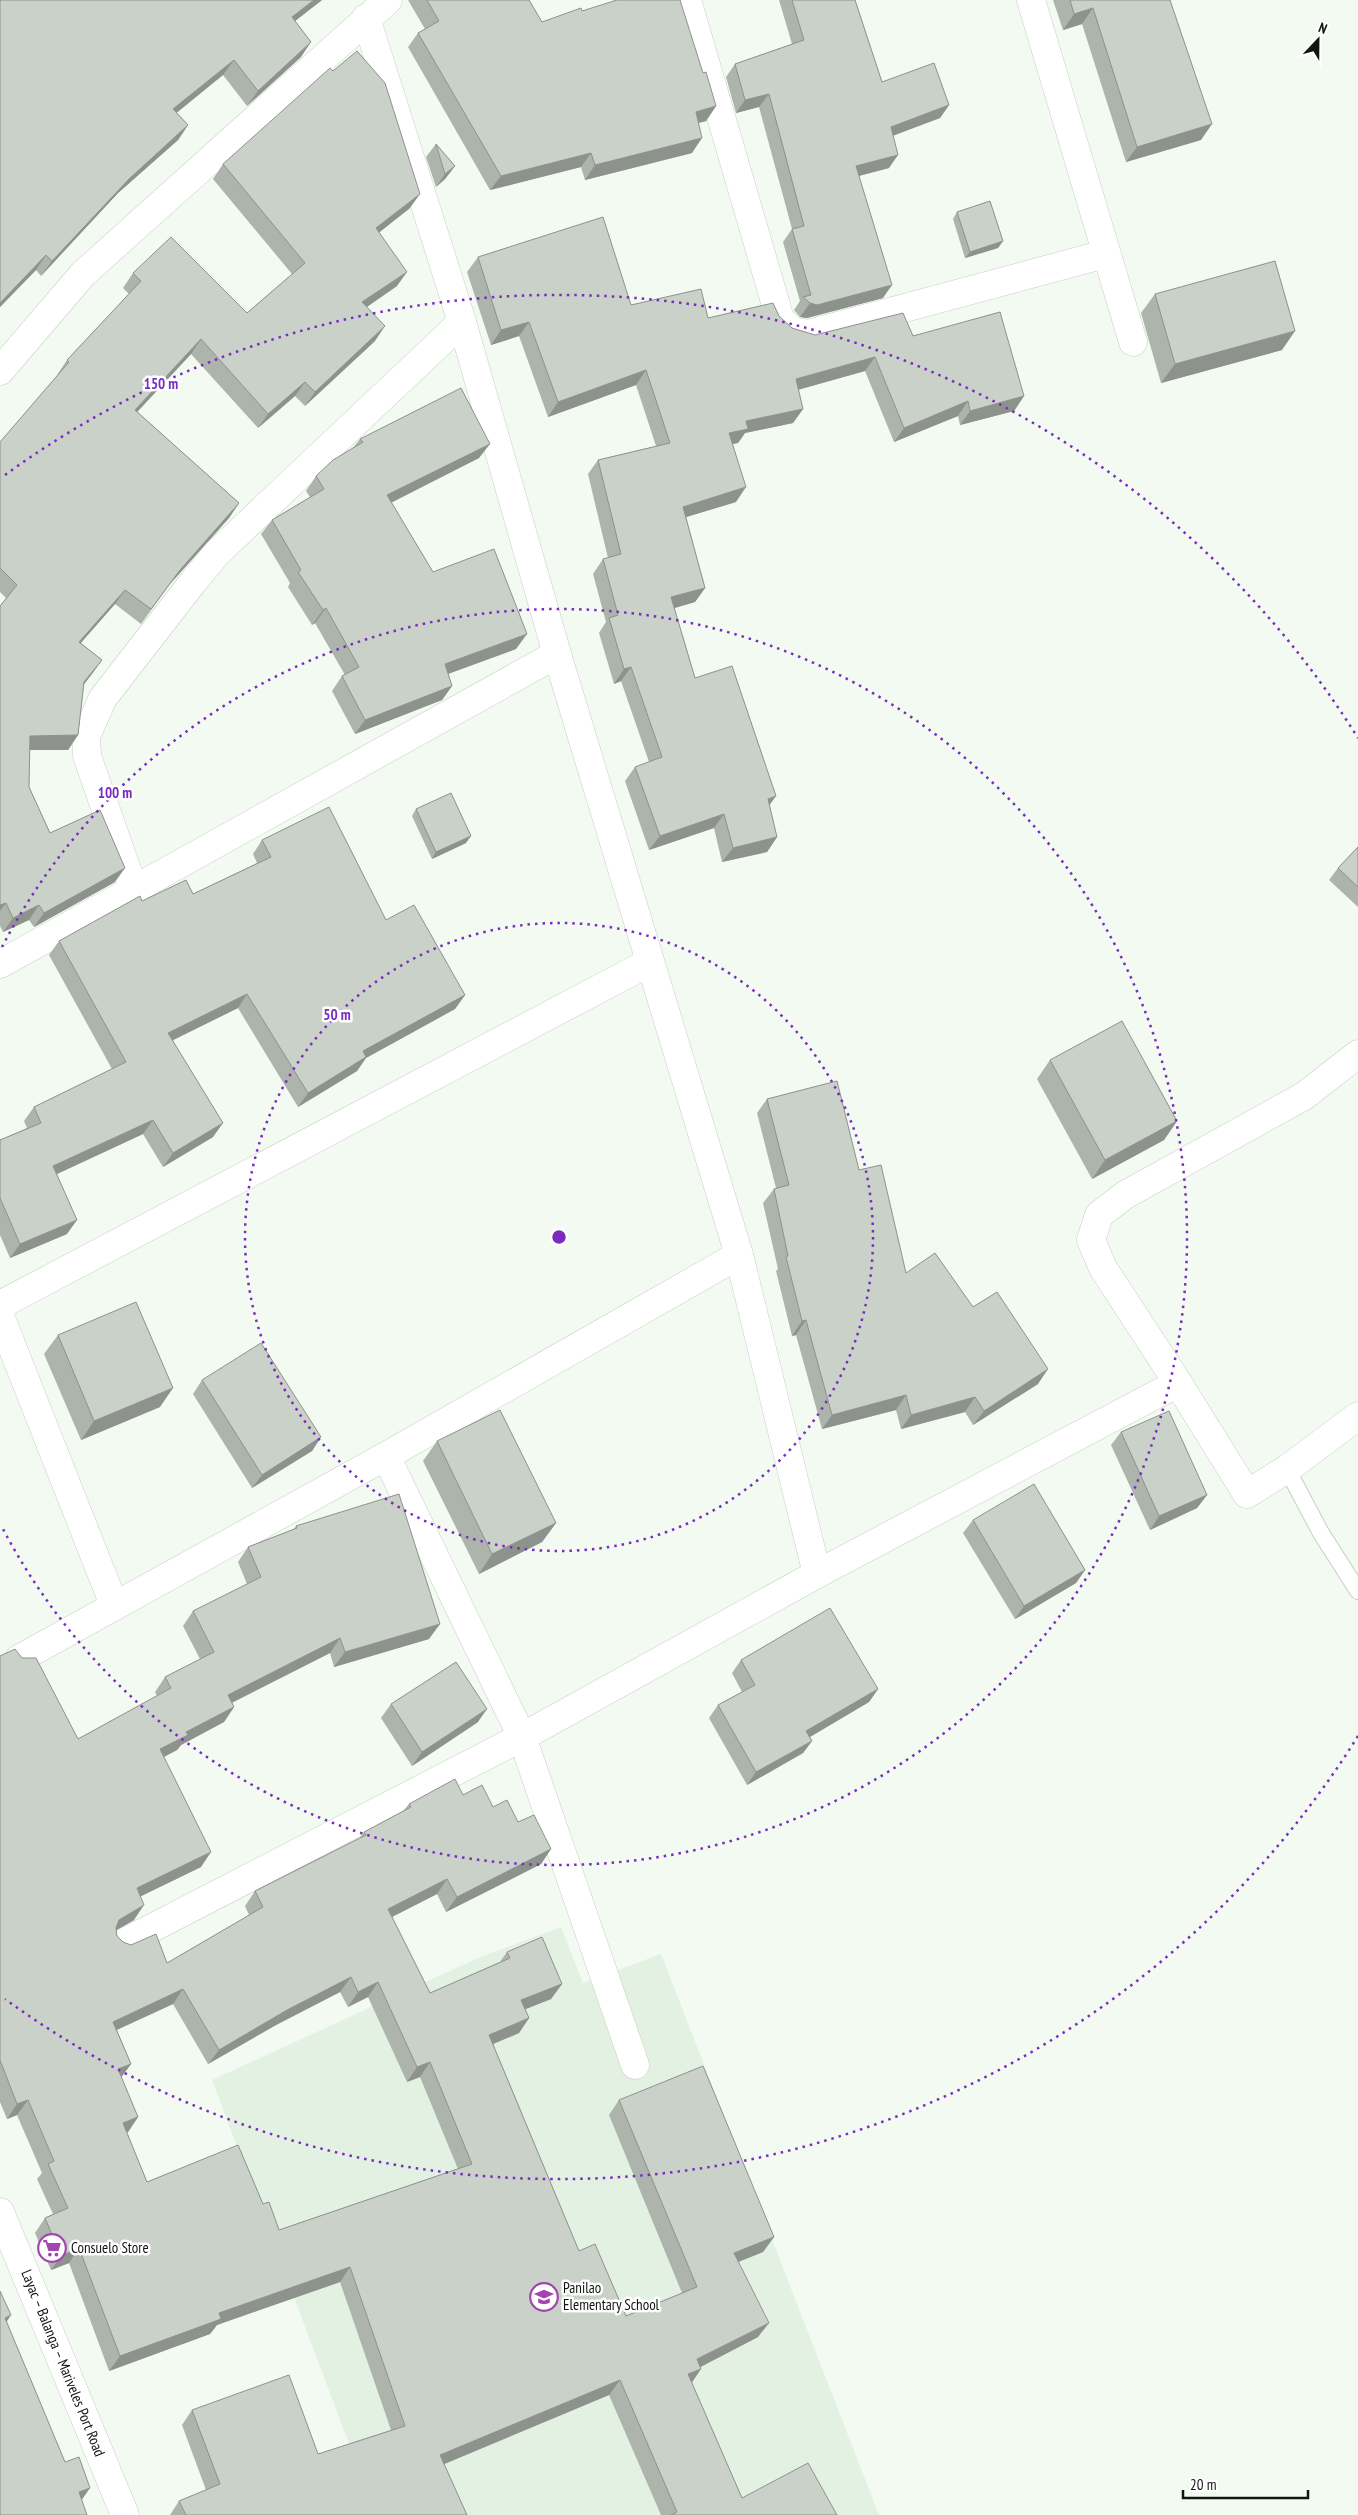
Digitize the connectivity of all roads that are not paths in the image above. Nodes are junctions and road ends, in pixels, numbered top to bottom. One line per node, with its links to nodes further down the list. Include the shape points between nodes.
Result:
1 (388, 0): 4 (street)
2 (687, 0): 5 (street, via 780,319 793,331 808,334)
3 (1031, 0): 5 (street)
4 (366, 18): 6 (street); 8 (street, via 83,274)
5 (1105, 254): 7 (street)
6 (462, 322): 9 (street); 10 (street, via 217,553 103,698 86,736 87,756)
7 (1133, 342)
8 (0, 371)
9 (557, 654): 10 (street); 11 (street)
10 (134, 890): 12 (street)
11 (650, 962): 14 (street); 15 (street)
12 (0, 964)
13 (1358, 1054): 17 (street, via 1304,1096 1125,1195 1099,1215 1091,1240 1103,1268)
14 (739, 1255): 19 (street); 21 (street)
15 (0, 1305)
16 (0, 1316): 23 (street)
17 (1178, 1383): 20 (street, via 1247,1494); 21 (street)
18 (1358, 1416): 20 (street)
19 (386, 1456): 23 (street); 25 (street)
20 (1287, 1469): 22 (lane, via 1321,1533)
21 (817, 1574): 25 (street)
22 (1358, 1591)
23 (114, 1605): 24 (street)
24 (19, 1659)
25 (522, 1737): 26 (street); 27 (street)
26 (120, 1944)
27 (635, 2065)
28 (0, 2212): 29 (street, Layac – Balanga – Mariveles Port Road)
29 (125, 2515)

